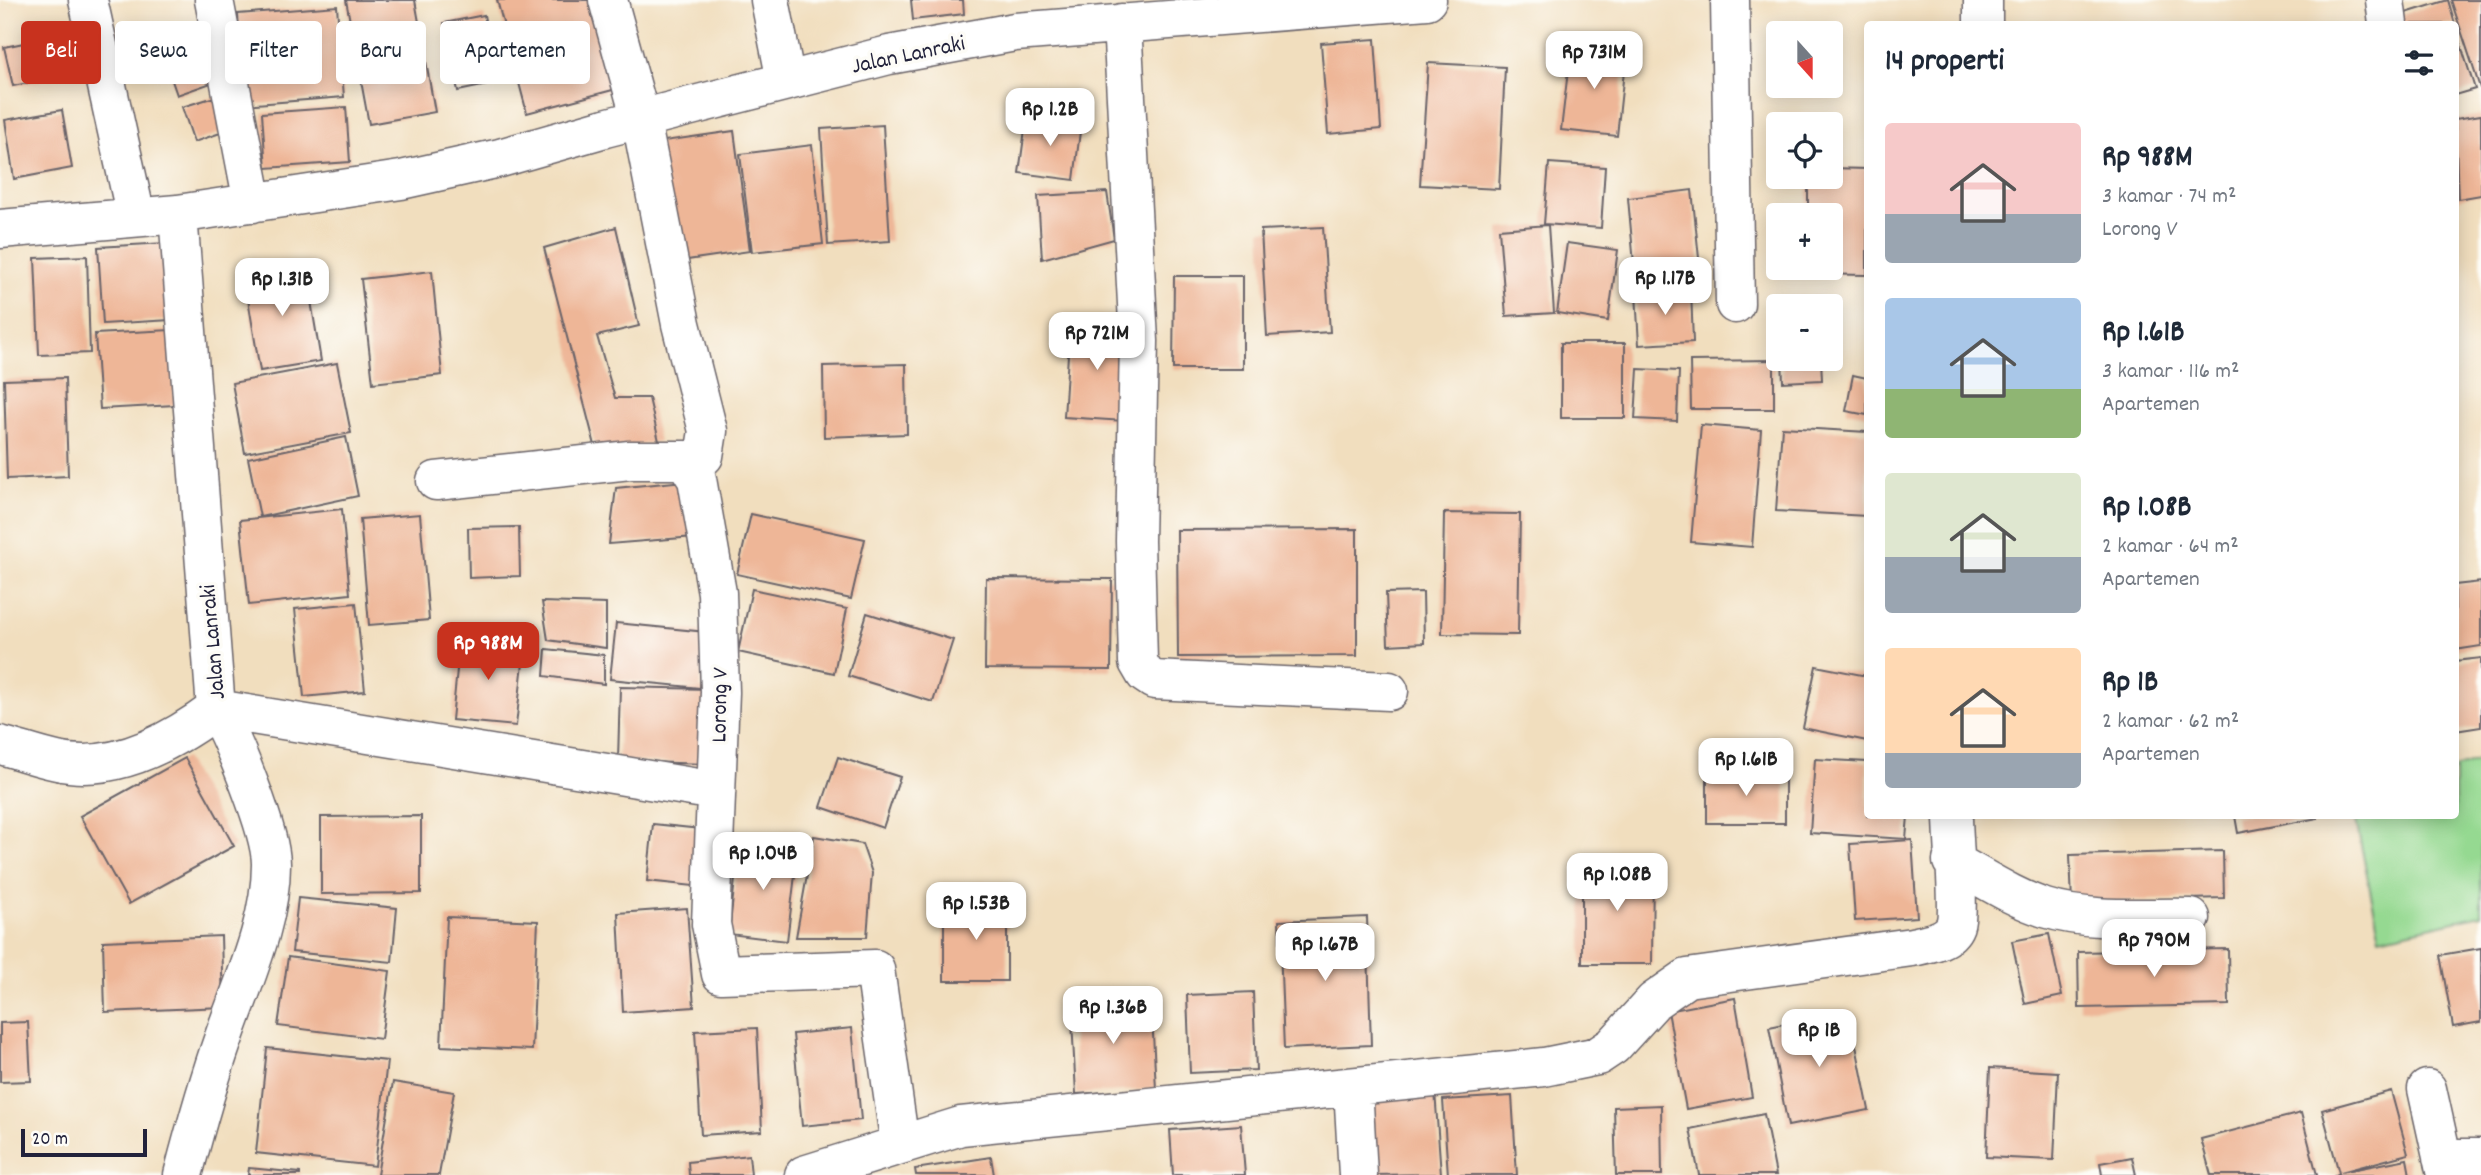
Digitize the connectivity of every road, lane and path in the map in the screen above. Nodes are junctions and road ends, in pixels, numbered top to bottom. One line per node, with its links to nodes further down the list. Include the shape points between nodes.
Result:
1 (88, 0): 17 (street)
2 (214, 0): 15 (street)
3 (608, 0): 14 (street)
4 (770, 0): 13 (street)
5 (1427, 0): 9 (street, Jalan Lanraki)
6 (1731, 0): 19 (street)
7 (1983, 0): 10 (street)
8 (2385, 0): 11 (street)
9 (1227, 8): 12 (street, Jalan Lanraki)
10 (1983, 21)
11 (2388, 21)
12 (1122, 23): 13 (street, Jalan Lanraki, via 1015,32 889,55); 22 (street, via 1139,341 1138,662 1154,680)
13 (786, 82): 14 (street, Jalan Lanraki)
14 (641, 120): 15 (street, Jalan Lanraki, via 401,180); 20 (street, via 681,324 708,431 704,456)
15 (253, 202): 16 (street, Jalan Lanraki)
16 (177, 214): 17 (street, Jalan Lanraki); 23 (street, Jalan Lanraki)
17 (136, 217): 18 (street, Jalan Lanraki)
18 (0, 229)
19 (1735, 304)
20 (691, 467): 21 (street, via 685,460 630,460); 25 (street, Lorong V, via 717,593)
21 (436, 481)
22 (1389, 691)
23 (216, 709): 24 (street, via 181,735 95,763 59,762); 25 (street); 34 (street, Jalan Lanraki, via 269,839 269,896)
24 (0, 745)
25 (716, 791): 31 (street, Lorong V, via 712,924 721,974 875,969)
26 (1953, 819): 27 (street)
27 (1952, 861): 28 (street, via 2057,912); 29 (street, via 1955,926 1935,942 1687,978 1654,1001 1613,1046 1572,1063)
28 (2191, 918)
29 (1353, 1087): 31 (street, via 961,1126); 36 (street)
30 (2427, 1088): 33 (street)
31 (900, 1145): 35 (street)
32 (2481, 1158): 33 (street)
33 (2444, 1166)
34 (183, 1175)
35 (804, 1175)
36 (1358, 1175)

